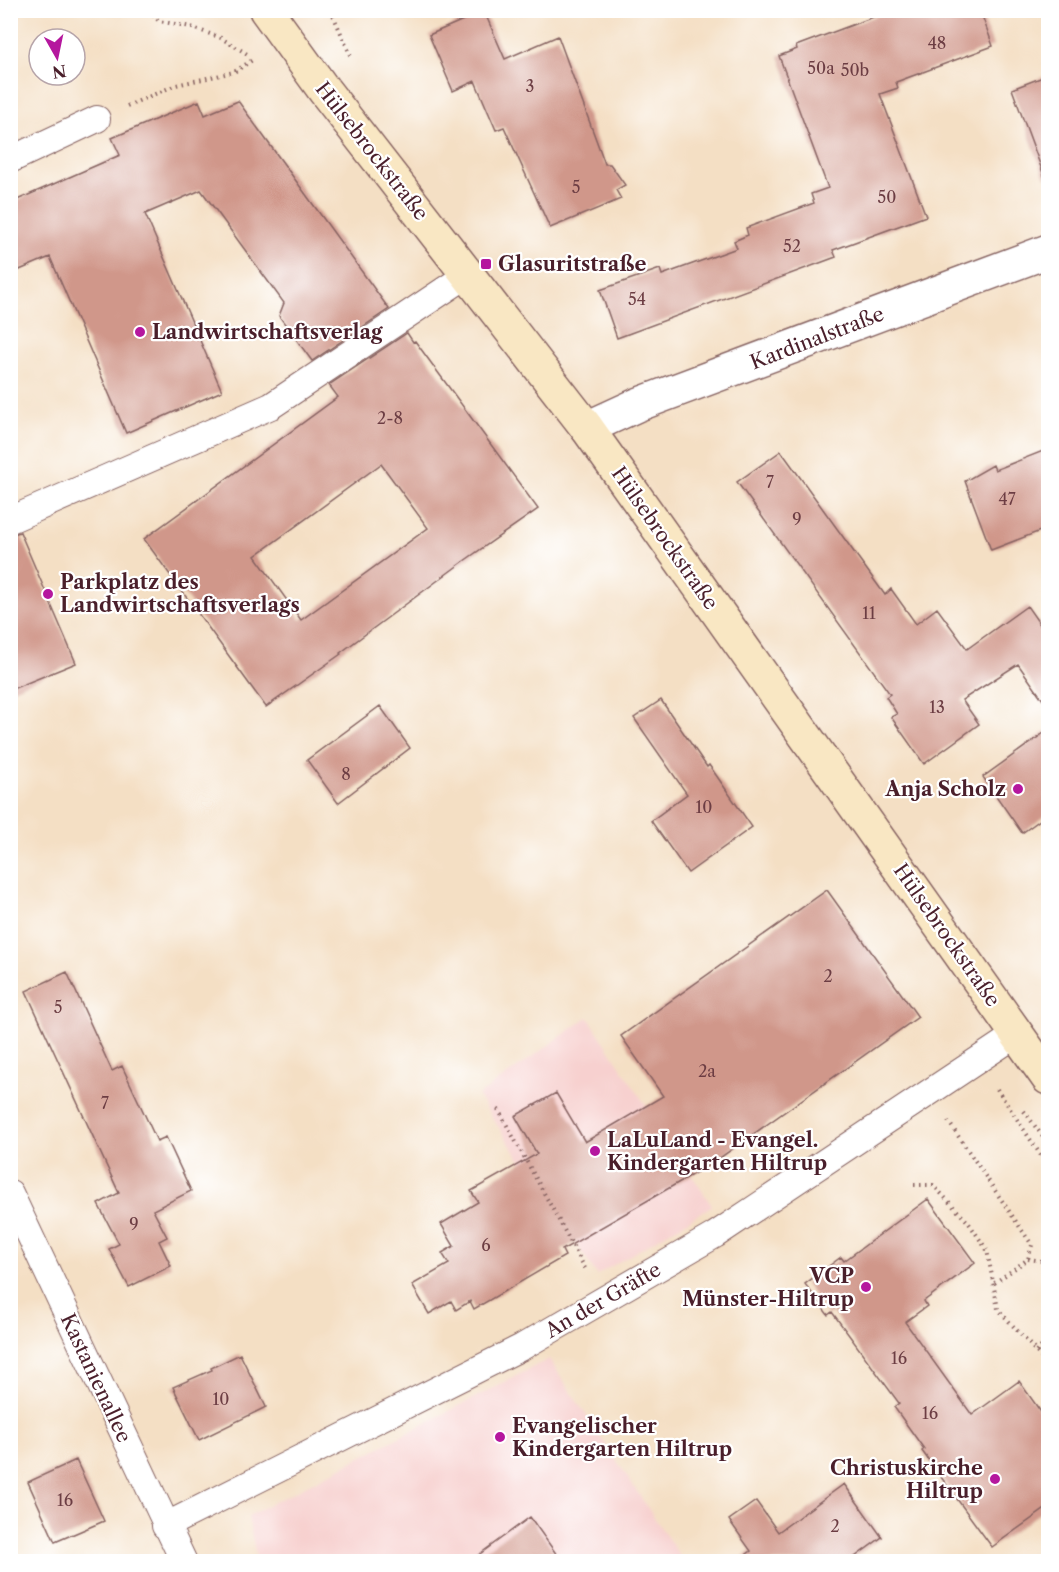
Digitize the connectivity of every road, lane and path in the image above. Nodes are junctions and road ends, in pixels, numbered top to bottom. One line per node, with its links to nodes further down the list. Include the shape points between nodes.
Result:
1 (261, 12): 6 (street, Hülsebrockstraße)
2 (255, 59): 3 (path, via 234,72 176,85)
3 (97, 119): 4 (lane)
4 (10, 160)
5 (1048, 251): 7 (street, Kardinalstraße, via 637,405)
6 (467, 275): 7 (street, Hülsebrockstraße); 8 (lane, via 271,405)
7 (587, 428): 9 (street, Hülsebrockstraße)
8 (10, 520)
9 (1017, 1034): 10 (lane, An der Gräfte); 11 (street, Hülsebrockstraße)
10 (978, 1060): 12 (lane, An der Gräfte); 14 (path)
11 (1048, 1078)
12 (929, 1093): 17 (path, via 1032,1245); 20 (lane, An der Gräfte, via 715,1235)
13 (498, 1109): 20 (path)
14 (1048, 1166)
15 (914, 1185): 19 (path, via 933,1185 968,1222 987,1250)
16 (10, 1193): 24 (lane, Kastanienallee)
17 (1028, 1259): 18 (path); 19 (path)
18 (1048, 1264)
19 (993, 1284): 22 (path, via 998,1309)
20 (602, 1300): 24 (lane, An der Gräfte, via 522,1347)
21 (1048, 1341): 22 (path)
22 (1036, 1352): 23 (path)
23 (1048, 1365)
24 (165, 1526): 25 (lane, Kastanienallee)
25 (184, 1562)

